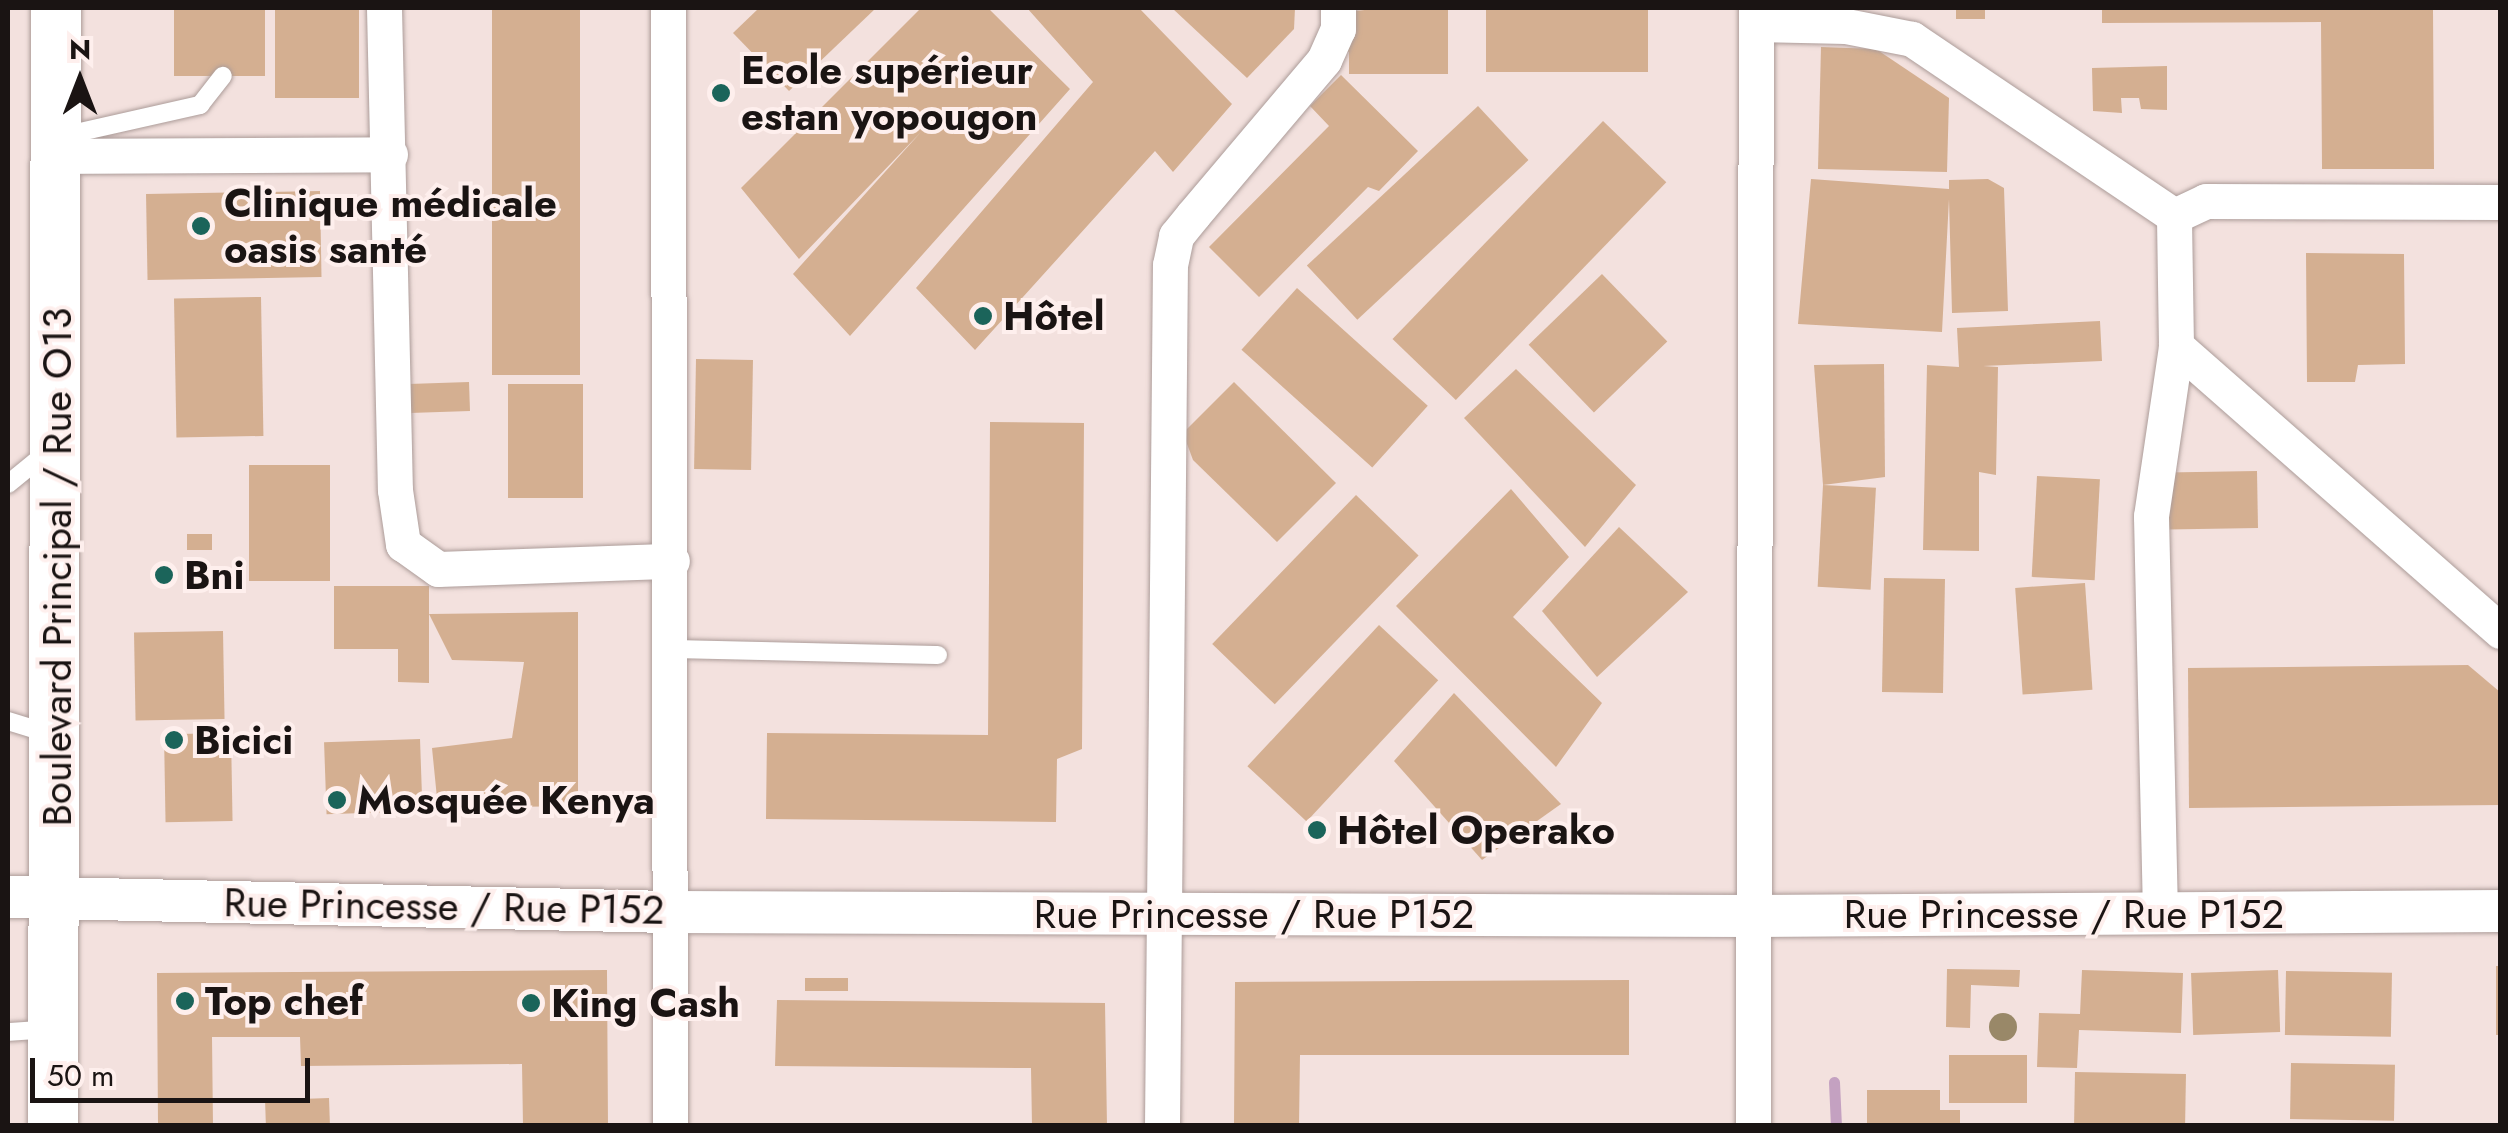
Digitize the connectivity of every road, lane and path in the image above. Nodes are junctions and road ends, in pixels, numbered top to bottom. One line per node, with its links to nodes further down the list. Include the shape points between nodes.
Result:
1 (56, 8): 7 (main road, Boulevard Principal / Rue O13)
2 (384, 8): 8 (street)
3 (668, 8): 14 (street)
4 (1338, 8): 24 (street, via 1338,30 1324,60 1184,226 1170,266)
5 (1756, 16): 10 (street, via 1912,39); 25 (street)
6 (223, 76): 7 (lane, via 200,105)
7 (57, 147): 8 (street); 12 (main road, Boulevard Principal / Rue O13)
8 (390, 154): 14 (street, via 394,490 403,544 438,569)
9 (2500, 202): 10 (street, via 2206,201)
10 (2174, 216): 11 (street, via 2169,257)
11 (2176, 346): 15 (street); 23 (street, via 2151,516)
12 (58, 442): 13 (lane); 19 (main road, Boulevard Principal / Rue O13)
13 (8, 484)
14 (672, 561): 16 (street)
15 (2500, 631)
16 (672, 649): 17 (lane); 22 (street)
17 (938, 655)
18 (8, 720): 19 (lane)
19 (57, 737): 20 (main road, Boulevard Principal / Rue O13)
20 (32, 897): 22 (street, Rue Princesse / Rue P152); 26 (main road, Boulevard Principal / Rue O13)
21 (2500, 911): 23 (street, Rue Princesse / Rue P152)
22 (669, 912): 24 (street, Rue Princesse / Rue P152); 28 (street)
23 (2160, 913): 25 (street, Rue Princesse / Rue P152)
24 (1160, 914): 25 (street, Rue Princesse / Rue P152); 29 (street)
25 (1752, 916): 30 (street)
26 (30, 1031): 27 (main road, Boulevard Principal / Rue O13)
27 (54, 1126)
28 (670, 1126)
29 (1162, 1126)
30 (1753, 1126)

